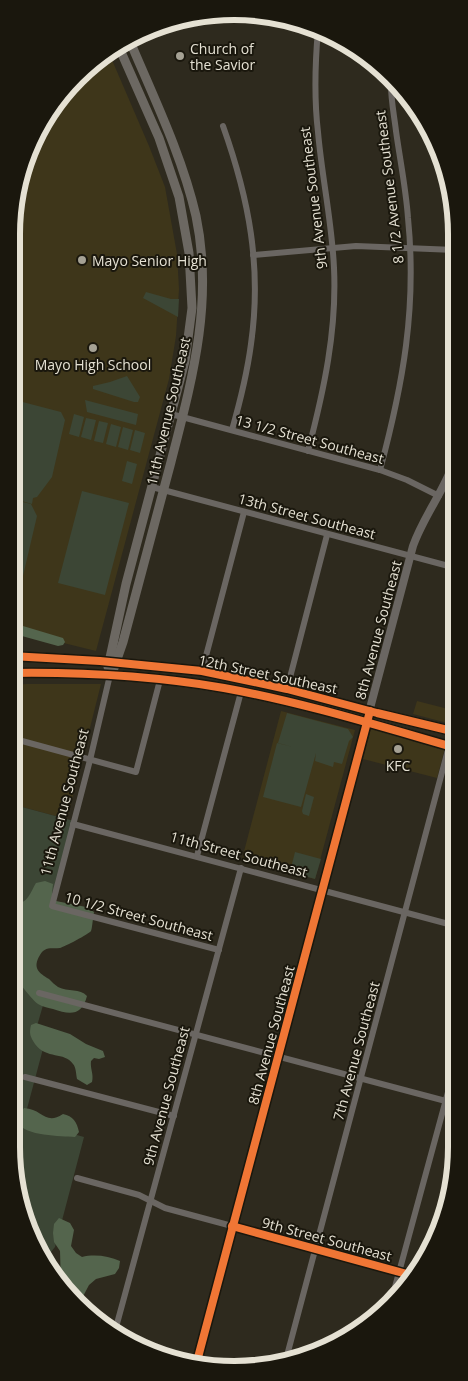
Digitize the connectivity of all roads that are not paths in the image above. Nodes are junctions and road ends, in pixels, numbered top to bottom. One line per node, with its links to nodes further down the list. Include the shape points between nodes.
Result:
1 (318, 37): 6 (street, 9th Avenue Southeast, via 316,112)
2 (132, 46): 11 (main road, 11th Avenue Southeast, via 176,153 199,235 202,319)
3 (121, 52): 10 (main road, 11th Avenue Southeast, via 174,177 184,214 191,278 191,320 185,361)
4 (392, 90): 7 (street, 8 1/2 Avenue Southeast)
5 (223, 126): 9 (street, via 247,208)
6 (333, 248): 7 (street); 9 (street); 13 (street, 9th Avenue Southeast, via 331,344)
7 (411, 248): 8 (street); 14 (street, 8 1/2 Avenue Southeast, via 407,341)
8 (448, 250)
9 (254, 255): 12 (street, via 252,340)
10 (171, 414): 11 (street, 13 1/2 Street Southeast); 16 (main road, 11th Avenue Southeast)
11 (182, 417): 12 (street, 13 1/2 Street Southeast); 17 (main road, 11th Avenue Southeast)
12 (232, 430): 13 (street, 13 1/2 Street Southeast)
13 (308, 450): 14 (street, 13 1/2 Street Southeast)
14 (380, 470): 18 (street, 13 1/2 Street Southeast)
15 (448, 480): 18 (street, 8th Avenue Southeast)
16 (152, 488): 17 (street, 13th Street Southeast); 24 (main road, 11th Avenue Southeast, via 126,584)
17 (163, 490): 19 (street, 13th Street Southeast); 24 (main road, 11th Avenue Southeast)
18 (439, 496): 21 (street, 8th Avenue Southeast, via 422,523)
19 (244, 512): 20 (street, 13th Street Southeast); 25 (street)
20 (328, 535): 21 (street, 13th Street Southeast); 29 (street)
21 (410, 556): 22 (street, 13th Street Southeast); 31 (street, 8th Avenue Southeast)
22 (448, 566)
23 (20, 657): 24 (main road, 12th Street Southeast)
24 (112, 662): 25 (main road, 12th Street Southeast); 27 (main road, 11th Avenue Southeast)
25 (202, 671): 29 (main road, 12th Street Southeast)
26 (20, 673): 27 (main road, 12th Street Southeast)
27 (110, 675): 28 (main road, 12th Street Southeast); 36 (street, 11th Avenue Southeast)
28 (160, 680): 30 (main road, 12th Street Southeast); 36 (street, via 136,772)
29 (287, 689): 31 (main road, 12th Street Southeast)
30 (241, 692): 32 (main road, 12th Street Southeast); 39 (street)
31 (370, 711): 32 (street, 8th Avenue Southeast); 33 (main road, 12th Street Southeast)
32 (367, 723): 35 (main road, 12th Street Southeast); 41 (street, 8th Avenue Southeast)
33 (448, 727)
34 (20, 741): 36 (street)
35 (448, 746)
36 (90, 760): 38 (street, 11th Avenue Southeast)
37 (448, 764): 43 (street, 7th Avenue Southeast)
38 (74, 824): 39 (street, 11th Street Southeast); 42 (street, 11th Avenue Southeast)
39 (197, 856): 40 (street, 11th Street Southeast)
40 (242, 868): 41 (street, 11th Street Southeast); 45 (street, 9th Avenue Southeast)
41 (322, 890): 43 (street, 11th Street Southeast); 48 (street, 8th Avenue Southeast)
42 (52, 906): 45 (street, 10 1/2 Street Southeast)
43 (405, 913): 44 (street, 11th Street Southeast); 50 (street, 7th Avenue Southeast)
44 (448, 924)
45 (219, 950): 47 (street, 9th Avenue Southeast)
46 (39, 993): 47 (street)
47 (195, 1035): 48 (street); 53 (street, 9th Avenue Southeast)
48 (278, 1057): 50 (street); 56 (street, 8th Avenue Southeast)
49 (25, 1077): 53 (street)
50 (362, 1079): 52 (street); 57 (street, 7th Avenue Southeast)
51 (448, 1093): 52 (street)
52 (446, 1101): 58 (street)
53 (174, 1116): 55 (street, 9th Avenue Southeast)
54 (78, 1178): 55 (street, 9th Street Southeast)
55 (151, 1201): 56 (street, 9th Street Southeast, via 165,1208); 61 (street, 9th Avenue Southeast)
56 (232, 1226): 57 (street, 9th Street Southeast); 63 (street, 8th Avenue Southeast)
57 (316, 1250): 58 (street, 9th Street Southeast); 62 (street, 7th Avenue Southeast)
58 (399, 1272): 59 (street, 9th Street Southeast); 60 (street)
59 (406, 1274)
60 (395, 1288)
61 (116, 1326)
62 (287, 1354)
63 (198, 1358)

